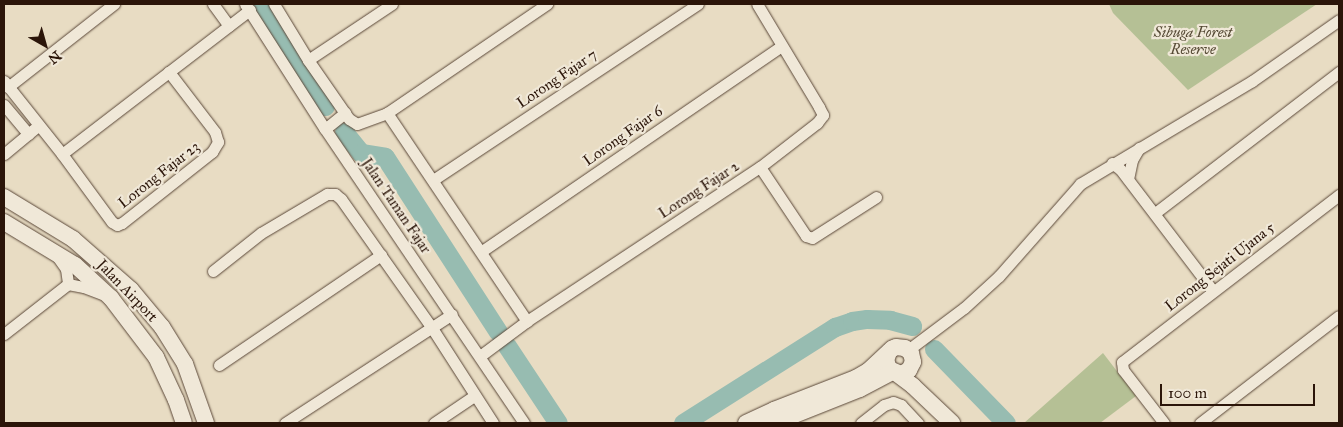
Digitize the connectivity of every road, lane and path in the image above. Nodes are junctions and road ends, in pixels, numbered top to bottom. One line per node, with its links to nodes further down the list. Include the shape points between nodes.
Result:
1 (114, 4): 15 (street)
2 (213, 4): 10 (street)
3 (274, 4): 12 (street)
4 (392, 4): 12 (street)
5 (547, 4): 18 (street)
6 (698, 4): 29 (street, Lorong Fajar 7)
7 (757, 4): 11 (street, Lorong Fajar 2)
8 (247, 7): 10 (street); 20 (street, Jalan Taman Fajar)
9 (1339, 20): 22 (street, via 1252,81)
10 (228, 26): 13 (street)
11 (781, 46): 26 (street, Lorong Fajar 2, via 823,115); 35 (street, Lorong Fajar 6)
12 (308, 60): 17 (street)
13 (169, 72): 24 (street); 24 (street, Lorong Fajar 23, via 215,132 218,142 212,152 122,223 112,222)
14 (1339, 72): 33 (street)
15 (6, 84): 19 (street)
16 (4, 105): 21 (street)
17 (345, 113): 18 (street, via 357,124); 20 (street)
18 (387, 113): 29 (street)
19 (39, 125): 21 (street); 24 (street)
20 (324, 129): 42 (street, Jalan Taman Fajar)
21 (28, 134): 23 (street)
22 (1141, 146): 25 (street); 28 (street, via 1132,160)
23 (4, 154)
24 (62, 154)
25 (1112, 164): 27 (street); 28 (street, via 1120,168)
26 (760, 167): 32 (street, via 806,236 812,238); 44 (street, Lorong Fajar 2)
27 (1093, 174): 28 (street, via 1116,173); 48 (street, via 1070,194 999,276)
28 (1128, 179): 33 (street)
29 (432, 180): 35 (street)
30 (1339, 195): 40 (street, Lorong Sejati Ujana 5)
31 (4, 197): 55 (main road, Jalan Airport, via 73,239 131,290 162,327 185,364)
32 (876, 197)
33 (1155, 213): 40 (street)
34 (4, 222): 36 (main road, Jalan Airport)
35 (482, 251): 44 (street)
36 (55, 252): 39 (street, via 66,269); 41 (main road, Jalan Airport, via 75,265)
37 (381, 255): 38 (street, via 341,199 335,194 327,194 262,233); 45 (street); 50 (street)
38 (214, 271)
39 (68, 284): 41 (street, via 84,286); 46 (street)
40 (1213, 291): 64 (street, Lorong Sejati Ujana 5, via 1121,364)
41 (110, 298): 54 (main road, Jalan Airport, via 156,357)
42 (452, 314): 45 (street); 49 (street, Jalan Taman Fajar)
43 (1339, 316): 65 (street)
44 (527, 321): 49 (street, Lorong Fajar 2)
45 (432, 328): 52 (street); 56 (street)
46 (4, 334)
47 (889, 352): 48 (main road, via 900,347); 51 (main road, via 887,365); 60 (main road, via 856,378)
48 (911, 354): 51 (main road, via 909,370); 53 (main road, via 923,381)
49 (480, 356): 59 (street, Jalan Taman Fajar)
50 (220, 366)
51 (894, 372): 53 (main road); 61 (main road)
52 (474, 396): 57 (street); 58 (street)
53 (948, 418)
54 (184, 423)
55 (206, 423)
56 (285, 423)
57 (434, 423)
58 (493, 423)
59 (524, 423)
60 (746, 423)
61 (774, 423)
62 (861, 423): 63 (street, via 893,402 901,405)
63 (918, 423)
64 (1164, 423)
65 (1200, 423)

